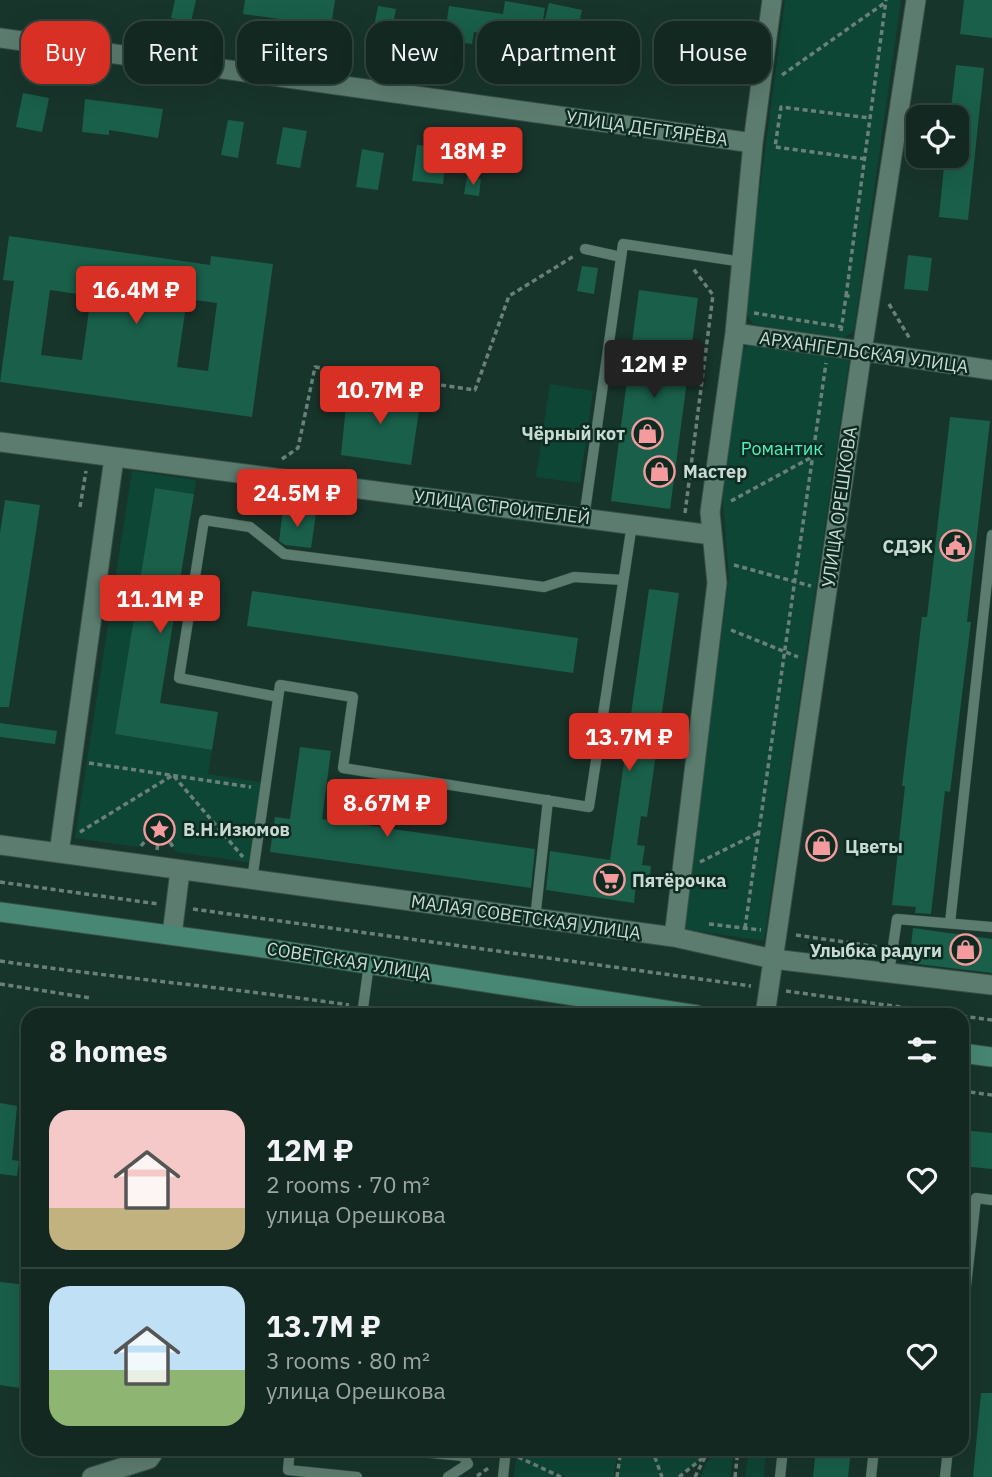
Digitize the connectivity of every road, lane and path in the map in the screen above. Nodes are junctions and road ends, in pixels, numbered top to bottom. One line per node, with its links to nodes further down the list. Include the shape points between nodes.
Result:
1 (772, 0): 5 (street)
2 (916, 0): 17 (street, УЛИЦА ОРЕШКОВА)
3 (886, 1): 5 (path); 6 (path)
4 (0, 38): 7 (street, УЛИЦА ДЕГТЯРЁВА)
5 (760, 90): 7 (street)
6 (870, 118): 8 (path); 8 (path, via 781,107 775,147)
7 (753, 143): 12 (street)
8 (865, 159): 13 (path)
9 (585, 249): 11 (lane); 22 (path, via 509,296 475,390 316,367 298,448)
10 (680, 252): 11 (lane, via 623,244); 12 (lane); 26 (path, via 713,295)
11 (621, 257): 24 (lane)
12 (743, 262): 14 (street)
13 (846, 296)
14 (738, 310): 15 (path); 16 (street)
15 (842, 327)
16 (735, 333): 17 (street, АРХАНГЕЛЬСКАЯ УЛИЦА); 23 (street)
17 (862, 351): 18 (street, АРХАНГЕЛЬСКАЯ УЛИЦА); 31 (street, УЛИЦА ОРЕШКОВА)
18 (992, 370)
19 (0, 442): 21 (street, УЛИЦА СТРОИТЕЛЕЙ)
20 (812, 457): 23 (path)
21 (114, 458): 22 (street, УЛИЦА СТРОИТЕЛЕЙ); 47 (street)
22 (259, 476): 24 (street, УЛИЦА СТРОИТЕЛЕЙ)
23 (710, 512): 27 (street)
24 (584, 518): 25 (street, УЛИЦА СТРОИТЕЛЕЙ)
25 (632, 524): 26 (street, УЛИЦА СТРОИТЕЛЕЙ); 30 (lane)
26 (683, 531): 27 (street, УЛИЦА СТРОИТЕЛЕЙ)
27 (712, 535): 29 (street)
28 (992, 535): 55 (lane)
29 (715, 559): 31 (path); 32 (street)
30 (623, 580): 34 (lane, via 573,577 544,587 284,554 250,527 204,520 179,678); 38 (lane, via 589,807)
31 (827, 590): 33 (street, УЛИЦА ОРЕШКОВА)
32 (712, 622): 33 (path); 49 (street)
33 (816, 665): 58 (street, УЛИЦА ОРЕШКОВА)
34 (278, 697): 37 (lane); 38 (lane, via 280,685 353,697 342,768)
35 (87, 762): 36 (path)
36 (173, 775): 37 (path); 39 (path, via 76,835); 50 (path)
37 (265, 789): 50 (lane)
38 (548, 800): 54 (lane)
39 (77, 823)
40 (758, 833): 49 (path)
41 (152, 834): 42 (path); 43 (path, via 154,822 167,824); 45 (path)
42 (159, 835): 43 (path); 46 (path)
43 (166, 835): 48 (path)
44 (0, 845): 47 (street, МАЛАЯ СОВЕТСКАЯ УЛИЦА)
45 (139, 847)
46 (156, 850)
47 (59, 853): 48 (street, МАЛАЯ СОВЕТСКАЯ УЛИЦА)
48 (178, 861): 50 (street, МАЛАЯ СОВЕТСКАЯ УЛИЦА); 52 (street)
49 (682, 870): 57 (street)
50 (249, 871): 54 (street, МАЛАЯ СОВЕТСКАЯ УЛИЦА)
51 (0, 882): 52 (path)
52 (176, 906): 59 (street); 66 (path)
53 (0, 912): 59 (main road, СОВЕТСКАЯ УЛИЦА)
54 (535, 919): 57 (street, МАЛАЯ СОВЕТСКАЯ УЛИЦА)
55 (950, 923): 56 (lane); 63 (lane, via 897,919)
56 (992, 927)
57 (675, 929): 58 (path); 60 (street, МАЛАЯ СОВЕТСКАЯ УЛИЦА)
58 (778, 932): 60 (street, УЛИЦА ОРЕШКОВА)
59 (172, 935): 62 (main road, СОВЕТСКАЯ УЛИЦА)
60 (773, 959): 63 (street, МАЛАЯ СОВЕТСКАЯ УЛИЦА); 66 (street, УЛИЦА ОРЕШКОВА)
61 (0, 961): 68 (path)
62 (369, 964): 69 (lane); 70 (main road, СОВЕТСКАЯ УЛИЦА)
63 (889, 973): 65 (street, МАЛАЯ СОВЕТСКАЯ УЛИЦА)
64 (0, 984): 67 (path)
65 (992, 985)
66 (768, 988): 71 (street, УЛИЦА ОРЕШКОВА); 72 (path)
67 (89, 998)
68 (351, 1005)
69 (363, 1008)
70 (652, 1008)
71 (766, 1008)
72 (910, 1008)
73 (969, 1016): 74 (path)
74 (992, 1020)
75 (969, 1054): 76 (main road)
76 (992, 1057)
77 (969, 1092): 78 (path)
78 (992, 1095)
79 (992, 1200): 80 (lane, via 976,1198)
80 (969, 1259)
81 (151, 1456): 95 (street)
82 (289, 1456): 96 (lane, via 288,1470)
83 (463, 1456): 97 (lane, via 468,1464)
84 (505, 1456): 99 (lane)
85 (518, 1456): 100 (path)
86 (620, 1456): 101 (path)
87 (654, 1456): 102 (path)
88 (705, 1456): 103 (path)
89 (706, 1456): 104 (path)
90 (737, 1456): 105 (path)
91 (782, 1456): 106 (lane)
92 (873, 1456): 107 (lane)
93 (947, 1456): 108 (lane)
94 (490, 1467): 98 (path)
95 (92, 1477)
96 (357, 1477)
97 (448, 1477)
98 (476, 1477)
99 (503, 1477)
100 (561, 1477)
101 (617, 1477)
102 (662, 1477)
103 (679, 1477)
104 (695, 1477)
105 (735, 1477)
106 (780, 1477)
107 (871, 1477)
108 (945, 1477)

